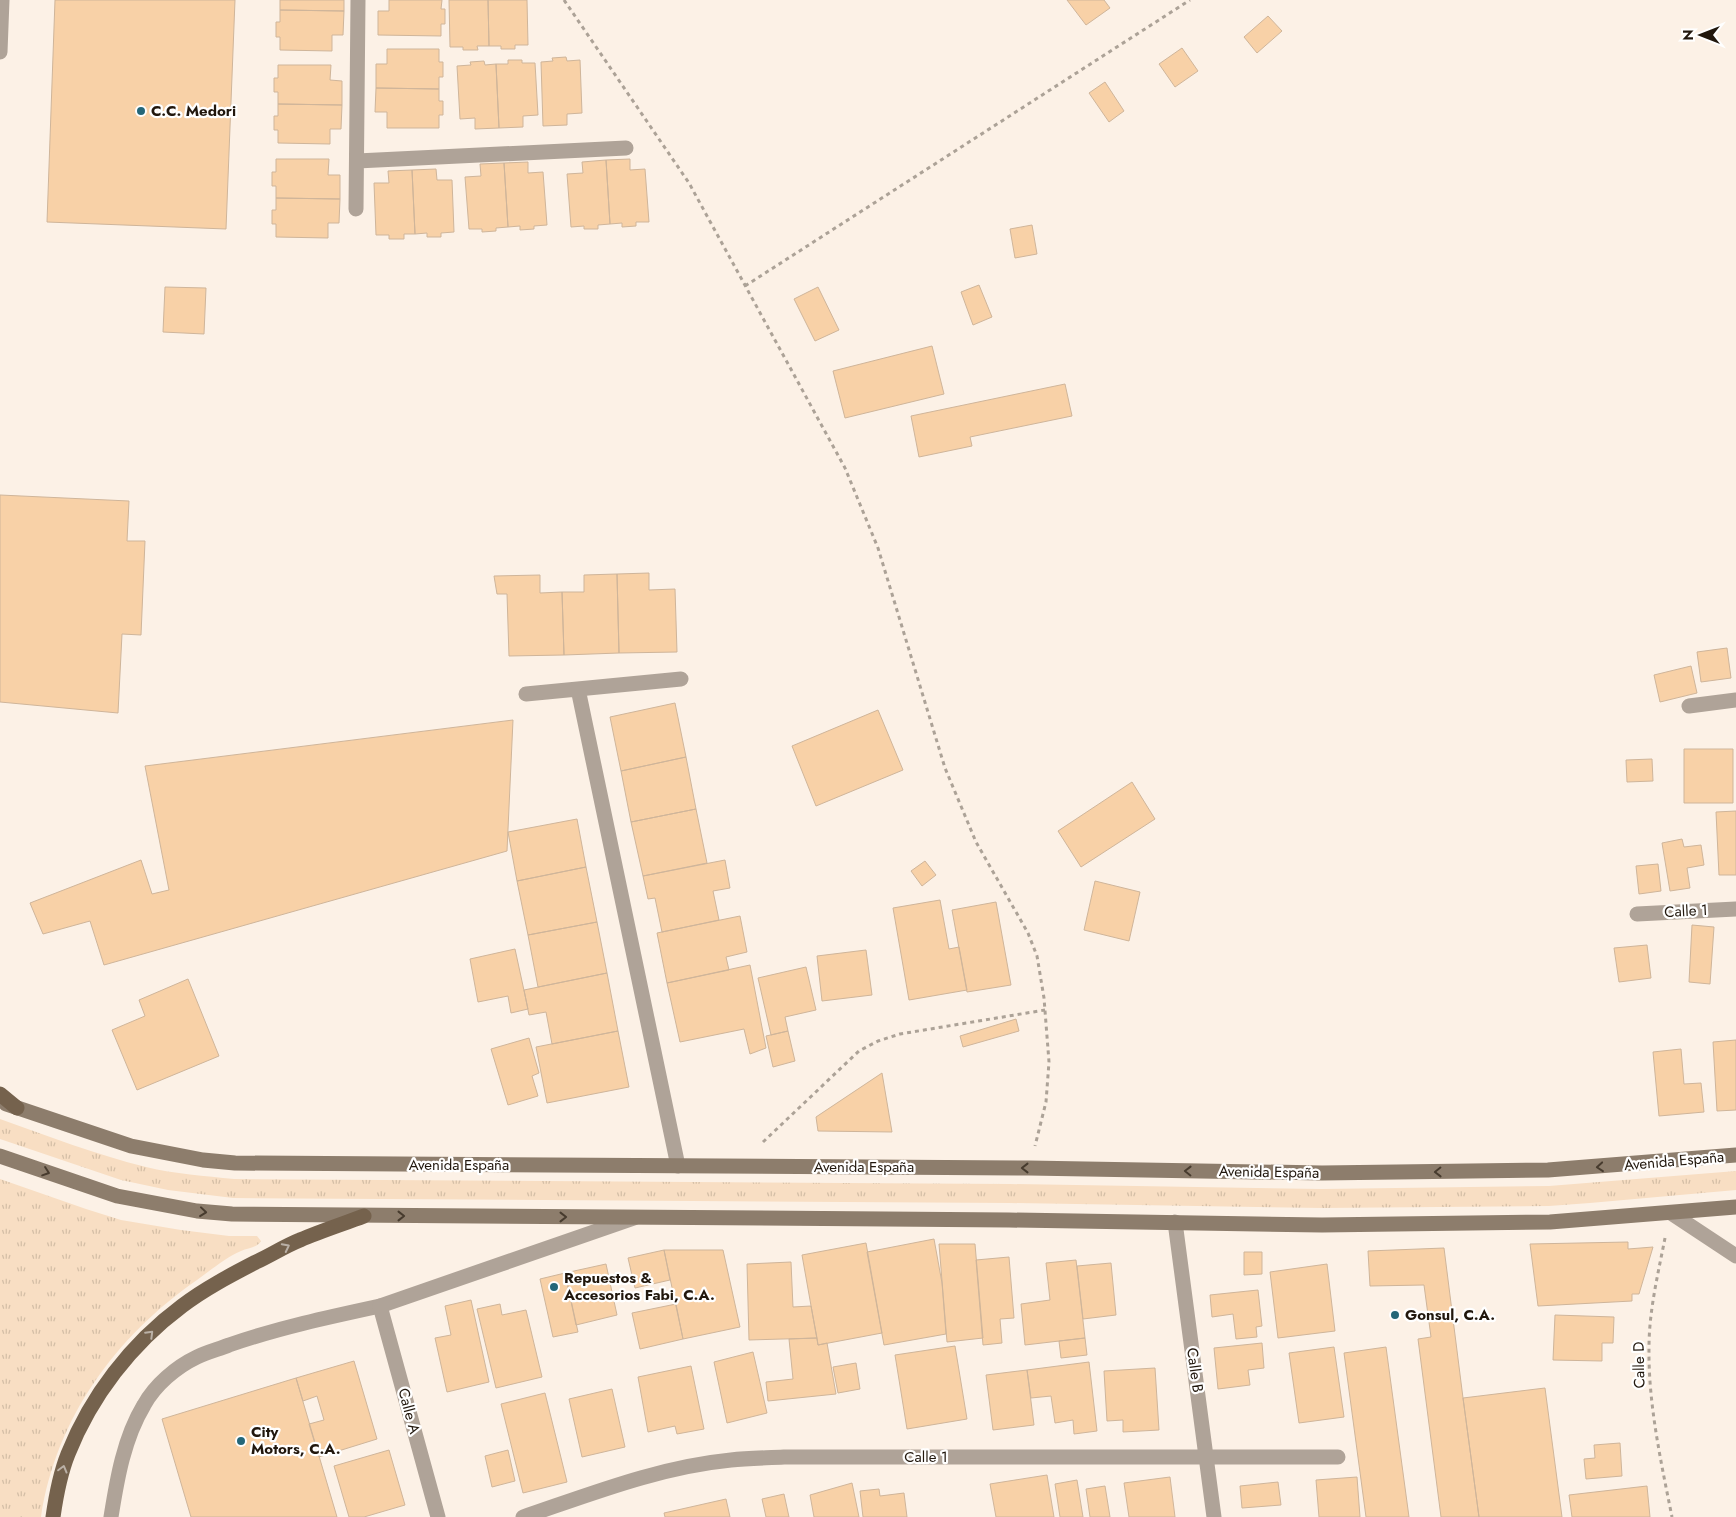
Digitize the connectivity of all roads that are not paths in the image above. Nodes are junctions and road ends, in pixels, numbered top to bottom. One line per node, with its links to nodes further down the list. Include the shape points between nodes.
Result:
1 (2, 0): 3 (street)
2 (358, 0): 5 (street)
3 (0, 52)
4 (626, 148): 5 (street)
5 (357, 161): 6 (street)
6 (356, 209)
7 (681, 679): 8 (street)
8 (578, 689): 9 (street); 19 (street)
9 (526, 694)
10 (1736, 700): 11 (street)
11 (1689, 706)
12 (1736, 909): 13 (street, Calle 1)
13 (1637, 914)
14 (0, 1094): 16 (main road)
15 (0, 1102): 16 (main road, Avenida España)
16 (17, 1108): 19 (main road, Avenida España, via 131,1146 211,1161)
17 (1736, 1155): 19 (main road, Avenida España, one-way to 19, via 1520,1171 1322,1173)
18 (0, 1156): 22 (main road, one-way to 22, via 117,1196 165,1206 232,1214)
19 (678, 1166)
20 (1736, 1207): 21 (main road)
21 (1671, 1213): 24 (main road, via 1592,1220 1493,1223 1322,1225); 25 (street)
22 (364, 1216): 23 (main road, one-way to 23); 29 (main road, one-way to 22, via 67,1456 79,1429 103,1388 129,1354 182,1306 233,1274 300,1240)
23 (637, 1218): 24 (main road); 26 (street)
24 (1175, 1222): 28 (street, Calle B)
25 (1736, 1256)
26 (380, 1306): 30 (street, via 256,1336 196,1357 165,1379 144,1404 128,1438); 31 (street, Calle A)
27 (1338, 1456): 28 (street, Calle 1)
28 (1206, 1457): 32 (street, Calle 1, via 784,1457 730,1460 640,1479); 33 (street, Calle B)
29 (53, 1517)
30 (111, 1517)
31 (438, 1517)
32 (523, 1517)
33 (1214, 1517)

